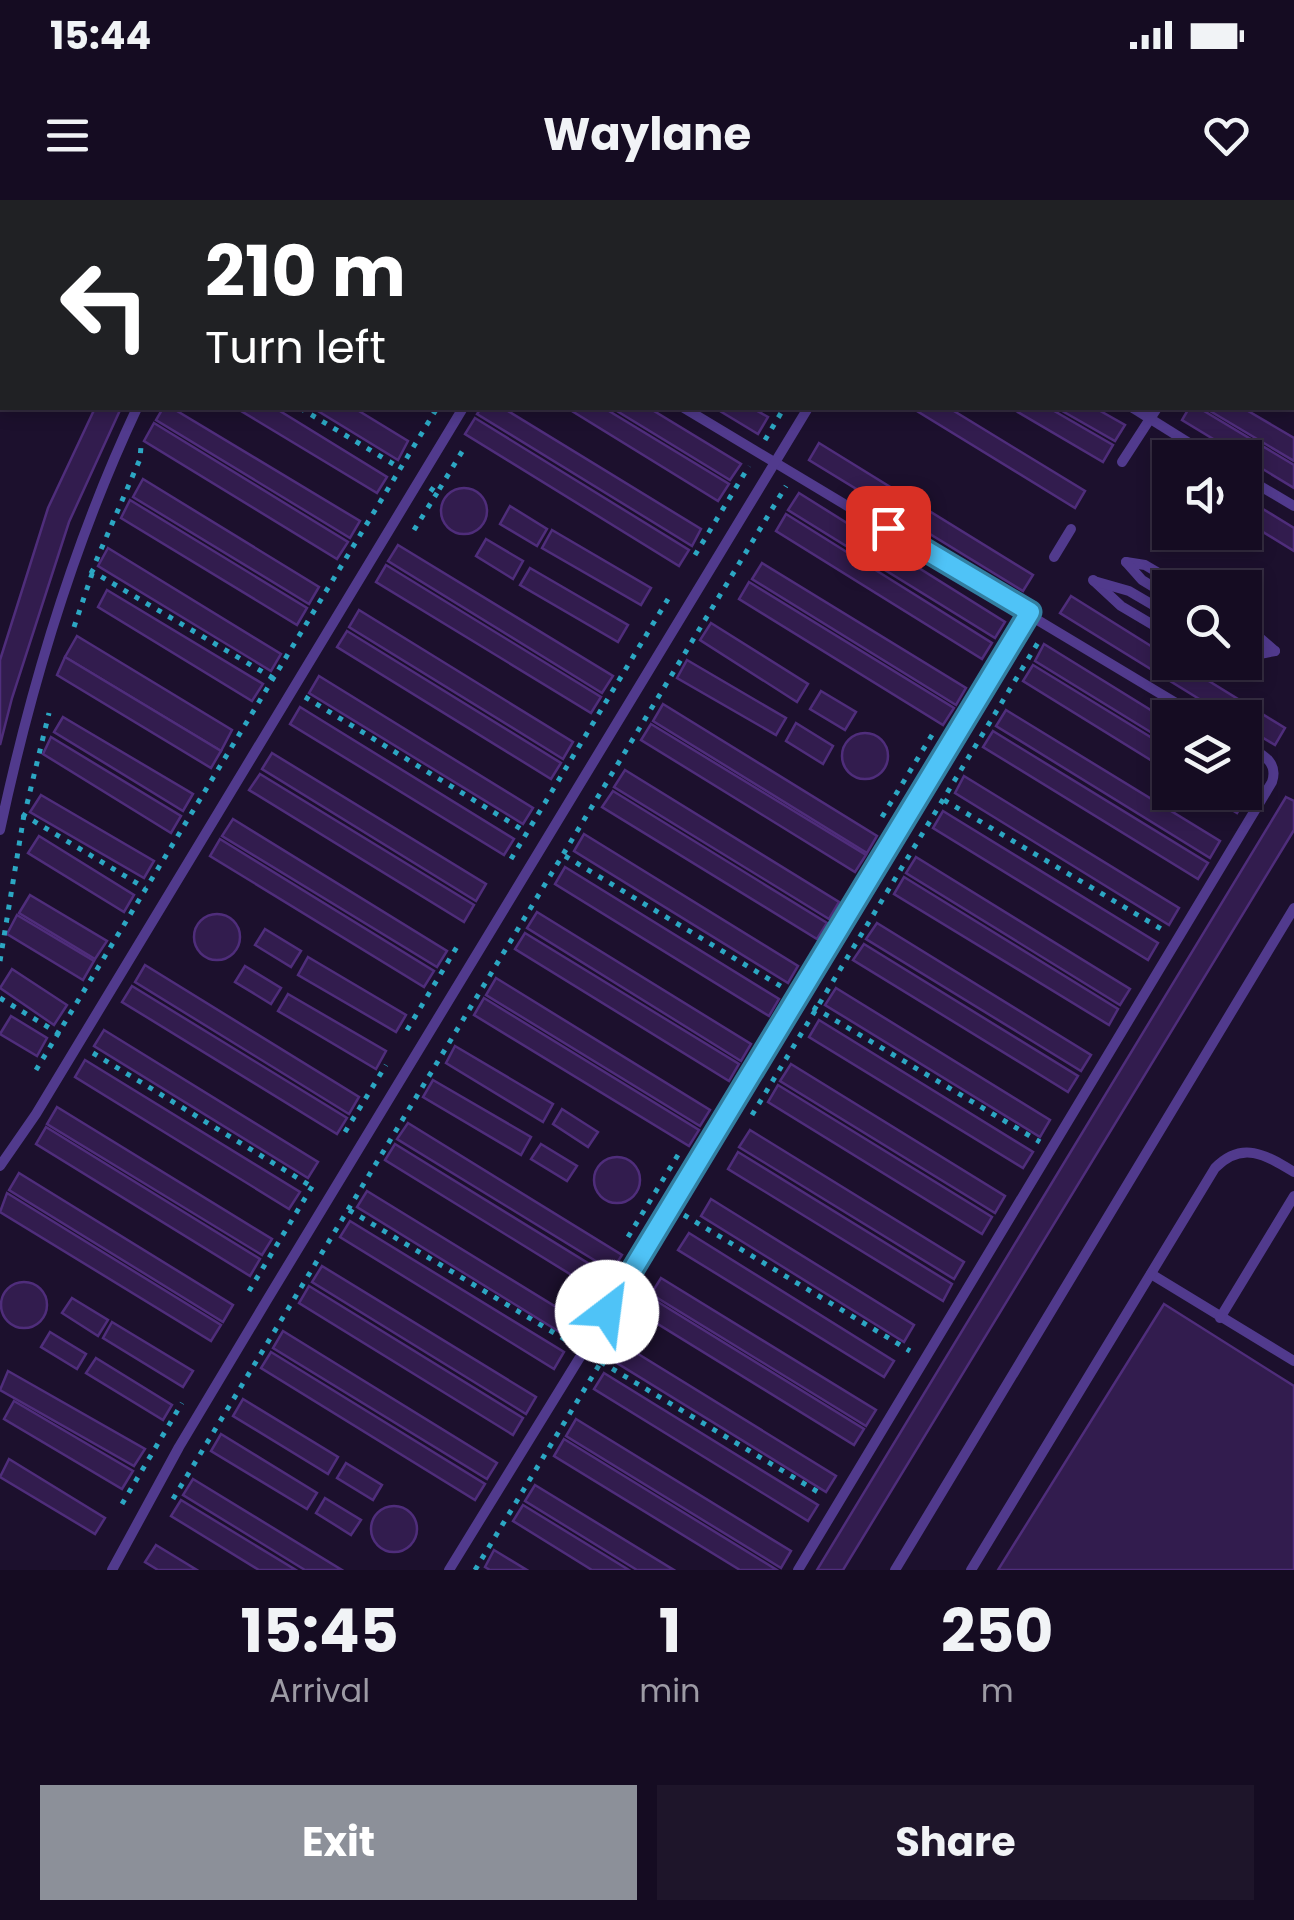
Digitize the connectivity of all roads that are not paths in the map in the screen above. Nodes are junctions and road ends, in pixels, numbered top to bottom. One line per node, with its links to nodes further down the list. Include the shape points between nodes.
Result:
1 (137, 410): 26 (lane, via 74,562 36,680)
2 (462, 410): 28 (lane)
3 (687, 410): 9 (lane)
4 (807, 410): 9 (lane)
5 (1136, 410): 7 (lane)
6 (1156, 410): 7 (lane)
7 (1150, 419): 8 (lane); 10 (lane)
8 (1184, 440)
9 (774, 460): 18 (lane); 34 (lane, via 179,1447)
10 (1122, 462)
11 (1262, 486): 12 (lane)
12 (1294, 506)
13 (1071, 528): 14 (lane)
14 (1054, 557)
15 (1152, 570): 16 (lane, via 1126,562)
16 (1152, 586)
17 (1152, 604): 19 (lane, via 1093,580)
18 (1030, 612): 22 (lane); 35 (lane)
19 (1152, 624)
20 (1262, 640): 21 (lane, via 1275,651)
21 (1262, 654)
22 (1173, 700)
23 (1262, 755): 24 (lane, via 1271,761 1274,778)
24 (1262, 798)
25 (1255, 810): 36 (lane)
26 (0, 830)
27 (1294, 908): 37 (lane)
28 (0, 1166)
29 (1294, 1172): 31 (lane, via 1254,1151 1222,1160)
30 (1294, 1196): 32 (lane)
31 (1150, 1274): 32 (lane); 38 (lane)
32 (1220, 1318): 33 (lane)
33 (1294, 1362)
34 (112, 1570)
35 (449, 1570)
36 (798, 1570)
37 (896, 1570)
38 (971, 1570)

